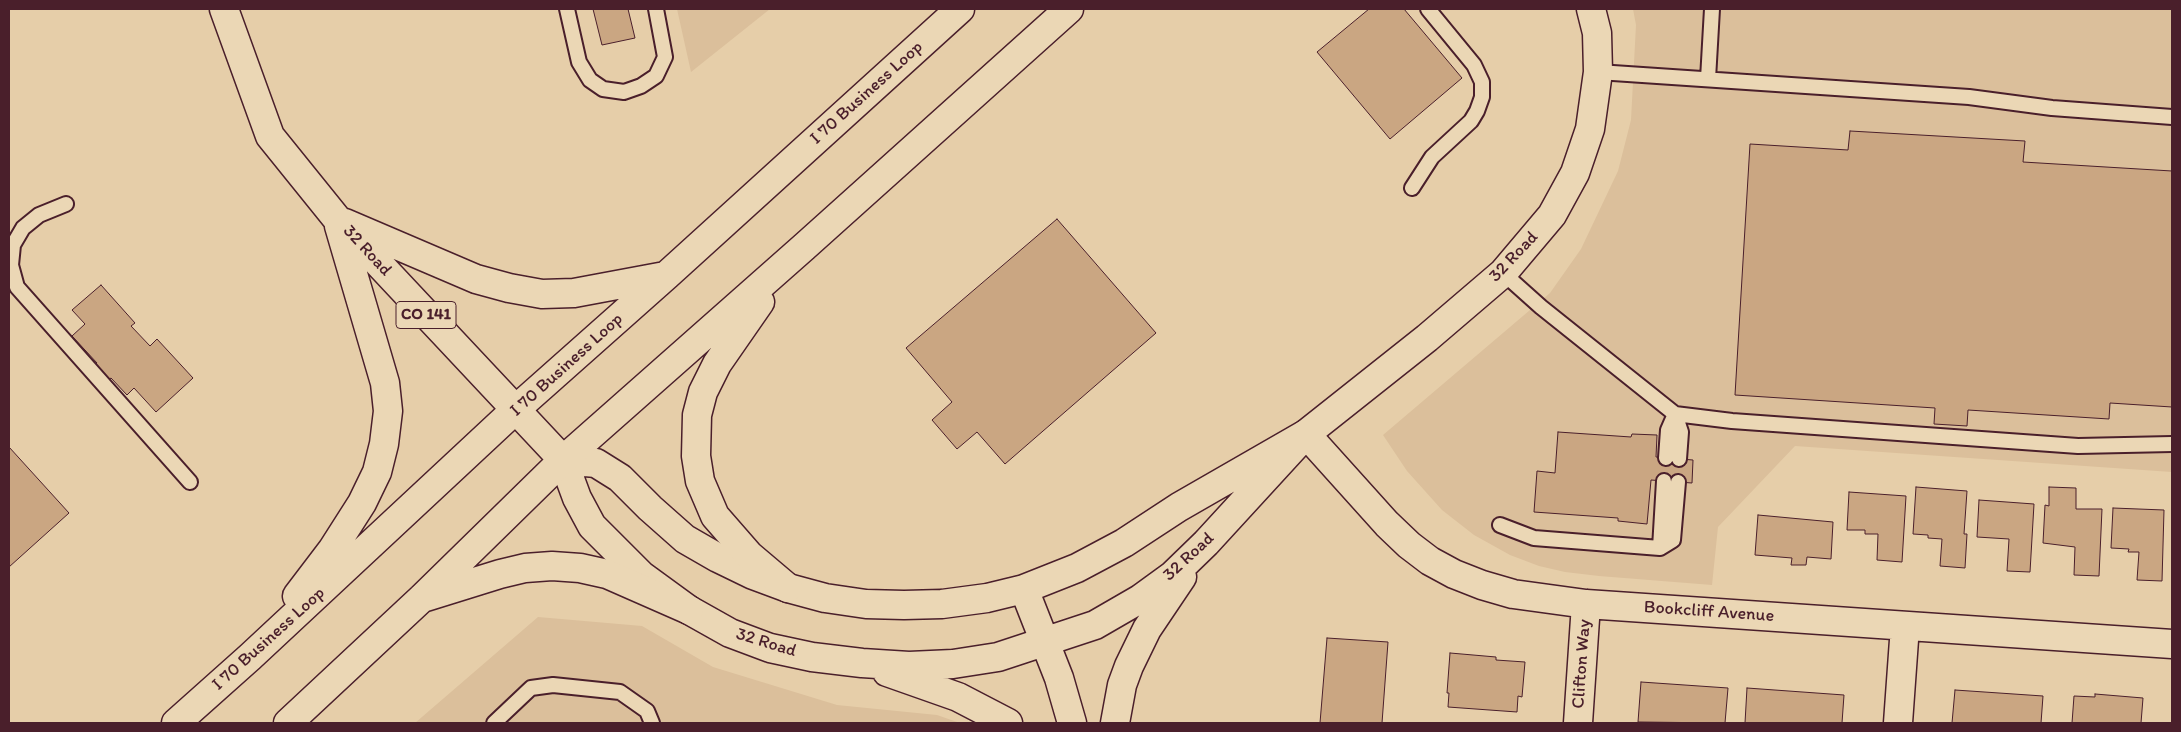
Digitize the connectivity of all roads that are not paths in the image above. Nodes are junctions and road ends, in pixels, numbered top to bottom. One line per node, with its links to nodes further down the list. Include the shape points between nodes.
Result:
1 (224, 9): 14 (main road, 32 Road / CO 141, via 270,136)
2 (567, 9): 3 (lane, via 580,62 590,80 603,89 624,92 656,76 665,57)
3 (656, 9)
4 (960, 9): 17 (main road, I 70 Business Loop)
5 (1069, 9): 15 (main road)
6 (1428, 9): 12 (lane, via 1474,65 1482,82 1482,97 1471,121 1432,157)
7 (1591, 9): 9 (main road, 32 Road, via 1597,33)
8 (1712, 9): 10 (lane)
9 (1598, 72): 10 (lane); 16 (main road, 32 Road, via 1590,129 1576,173 1552,215)
10 (1708, 80): 11 (lane, via 1969,97 2052,108)
11 (2172, 117)
12 (1412, 188)
13 (66, 204): 25 (lane, via 39,215 23,228 13,245 12,265 17,287)
14 (337, 219): 17 (main road, via 476,279 542,294 574,293); 18 (main road, 32 Road / CO 141); 36 (main road, via 385,383 388,411 384,444 377,472 362,503 332,550)
15 (804, 247): 23 (main road); 28 (main road, via 749,316 717,364 703,392 695,438 700,481 716,516 749,555)
16 (1503, 273): 19 (lane); 20 (main road, 32 Road)
17 (667, 275): 18 (main road, I 70 Business Loop)
18 (515, 410): 23 (main road, 32 Road / CO 141); 36 (main road, I 70 Business Loop)
19 (1675, 414): 21 (lane, via 2078,446); 22 (lane, via 1668,430)
20 (1306, 434): 27 (main road, 32 Road); 29 (main road, 32 Road, via 1179,507 1124,543 1077,568); 31 (main road, Bookcliff Avenue, via 1387,524 1430,561 1454,574 1513,594)
21 (2172, 444)
22 (1673, 458)
23 (563, 460): 28 (main road, 32 Road, via 596,463 620,478 685,539 718,558); 30 (main road); 32 (main road, 32 Road, via 592,526 641,576)
24 (1671, 481): 26 (lane, via 1673,540 1660,548 1534,538)
25 (190, 482)
26 (1500, 525)
27 (1206, 543): 34 (main road, 32 Road, via 1173,575 1140,599 1095,626); 44 (main road, via 1146,628 1122,685)
28 (788, 588): 29 (main road, 32 Road, via 866,604 904,605 987,598)
29 (1024, 589): 34 (main road)
30 (422, 598): 32 (main road, via 517,570 552,566 607,574); 39 (main road)
31 (1586, 604): 33 (main road, Bookcliff Avenue); 45 (main road, Clifton Way)
32 (688, 610): 37 (main road, 32 Road, via 730,633 770,648)
33 (1905, 626): 35 (main road, Bookcliff Avenue); 46 (main road)
34 (1045, 643): 37 (main road, 32 Road, via 998,657 953,664); 43 (main road)
35 (2172, 644)
36 (250, 657): 38 (main road, I 70 Business Loop)
37 (862, 663): 42 (main road, via 958,698)
38 (176, 723)
39 (288, 723)
40 (494, 723): 41 (lane, via 531,688 553,685 620,692 647,711)
41 (652, 723)
42 (1008, 723)
43 (1072, 723)
44 (1115, 723)
45 (1578, 723)
46 (1898, 723)

